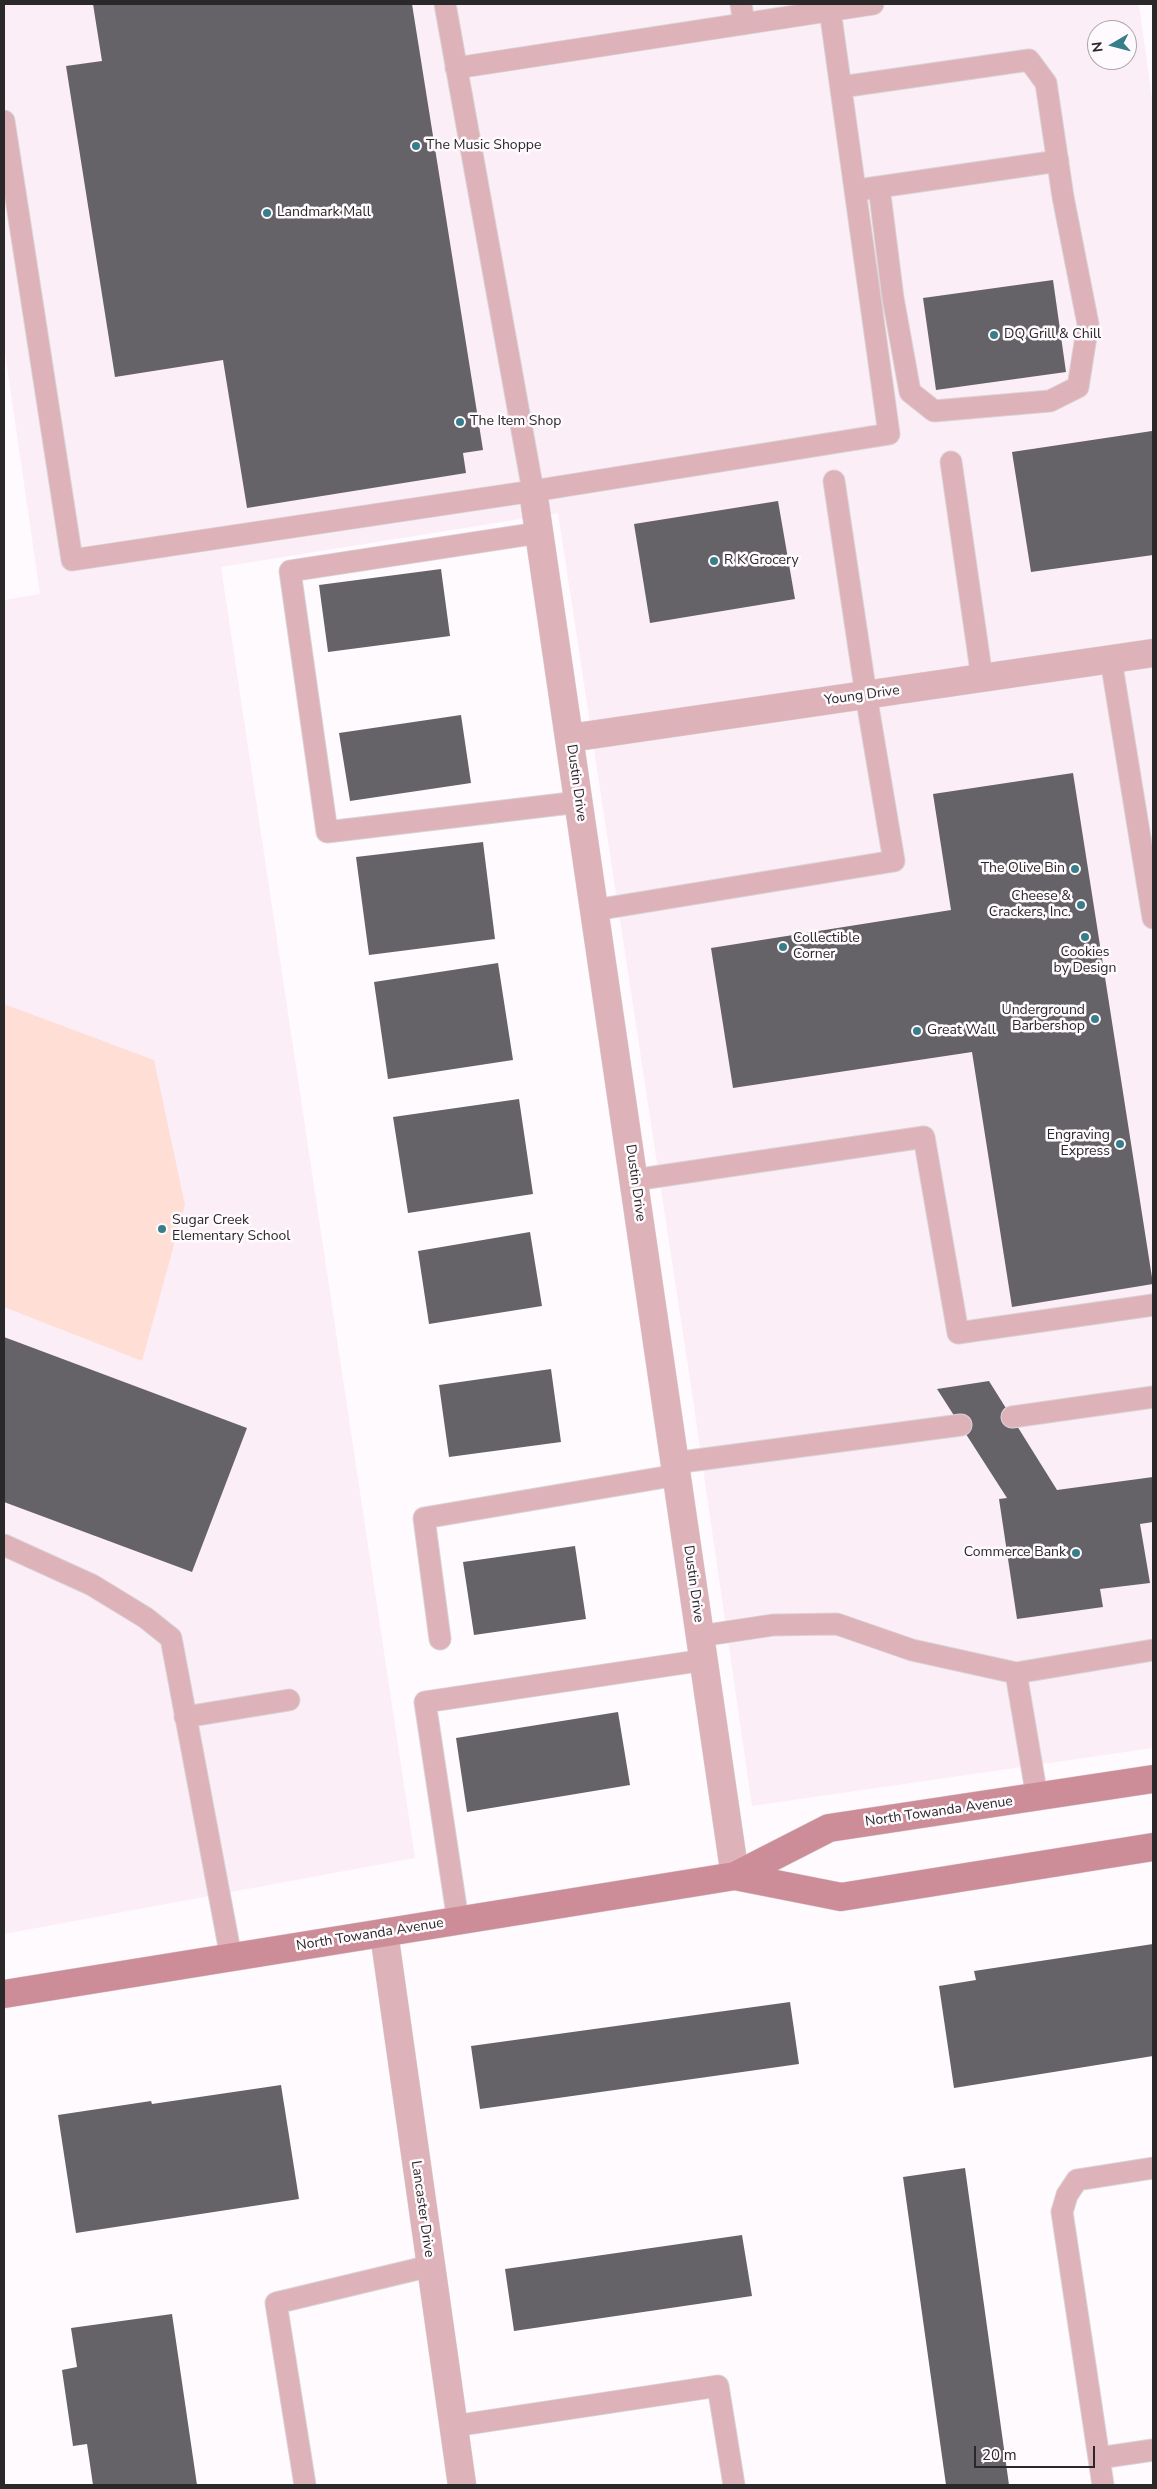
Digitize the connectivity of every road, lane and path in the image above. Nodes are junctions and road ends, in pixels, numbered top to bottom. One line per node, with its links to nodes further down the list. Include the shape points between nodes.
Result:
1 (446, 4): 5 (lane)
2 (873, 4): 3 (lane)
3 (830, 10): 4 (lane); 6 (lane)
4 (742, 14): 5 (lane)
5 (456, 68): 13 (lane)
6 (841, 87): 8 (lane, via 1029,60 1046,83); 10 (lane)
7 (4, 122): 13 (lane, via 72,560)
8 (1058, 162): 9 (lane); 9 (lane, via 1088,324 1078,386 1050,401 934,411 910,392 893,298)
9 (879, 187): 10 (lane)
10 (855, 190): 13 (lane, via 889,434)
11 (951, 462): 17 (lane)
12 (834, 481): 18 (lane)
13 (532, 491): 14 (street, Dustin Drive)
14 (538, 533): 19 (street, Dustin Drive); 20 (lane, via 290,571 327,832)
15 (1153, 653): 16 (street, Young Drive)
16 (1111, 660): 17 (street, Young Drive); 22 (lane)
17 (982, 678): 18 (street, Young Drive)
18 (866, 695): 19 (street, Young Drive); 21 (lane, via 894,861)
19 (570, 738): 20 (street, Dustin Drive)
20 (579, 802): 21 (street, Dustin Drive)
21 (595, 910): 23 (street, Dustin Drive)
22 (1153, 918)
23 (634, 1180): 24 (lane, via 924,1137 958,1333); 28 (street, Dustin Drive)
24 (1153, 1305)
25 (1153, 1397): 26 (lane)
26 (1012, 1417)
27 (961, 1425): 28 (lane)
28 (676, 1469): 30 (lane, via 424,1518); 31 (street, Dustin Drive)
29 (4, 1545): 35 (lane, via 92,1585 146,1618 171,1638)
30 (440, 1639)
31 (702, 1648): 33 (lane, via 773,1625 837,1624 912,1650); 39 (street, Dustin Drive); 40 (lane, via 425,1702)
32 (1153, 1650): 33 (lane)
33 (1016, 1674): 37 (lane)
34 (289, 1700): 35 (lane)
35 (185, 1717): 42 (lane)
36 (1153, 1779): 37 (main road, North Towanda Avenue)
37 (1037, 1797): 39 (main road, North Towanda Avenue, via 828,1828)
38 (1153, 1847): 39 (main road, North Towanda Avenue, via 841,1897)
39 (735, 1876): 40 (main road, North Towanda Avenue)
40 (458, 1921): 41 (main road, North Towanda Avenue)
41 (384, 1933): 42 (main road, North Towanda Avenue); 45 (street, Lancaster Drive)
42 (231, 1957): 43 (main road, North Towanda Avenue)
43 (4, 1994)
44 (1153, 2168): 48 (lane, via 1077,2180 1067,2195 1062,2212)
45 (430, 2266): 46 (street, Lancaster Drive); 49 (lane, via 276,2303)
46 (454, 2426): 50 (street, Lancaster Drive); 51 (lane, via 718,2386)
47 (1153, 2450): 48 (lane)
48 (1099, 2458): 52 (lane)
49 (305, 2485)
50 (462, 2485)
51 (734, 2485)
52 (1103, 2485)

